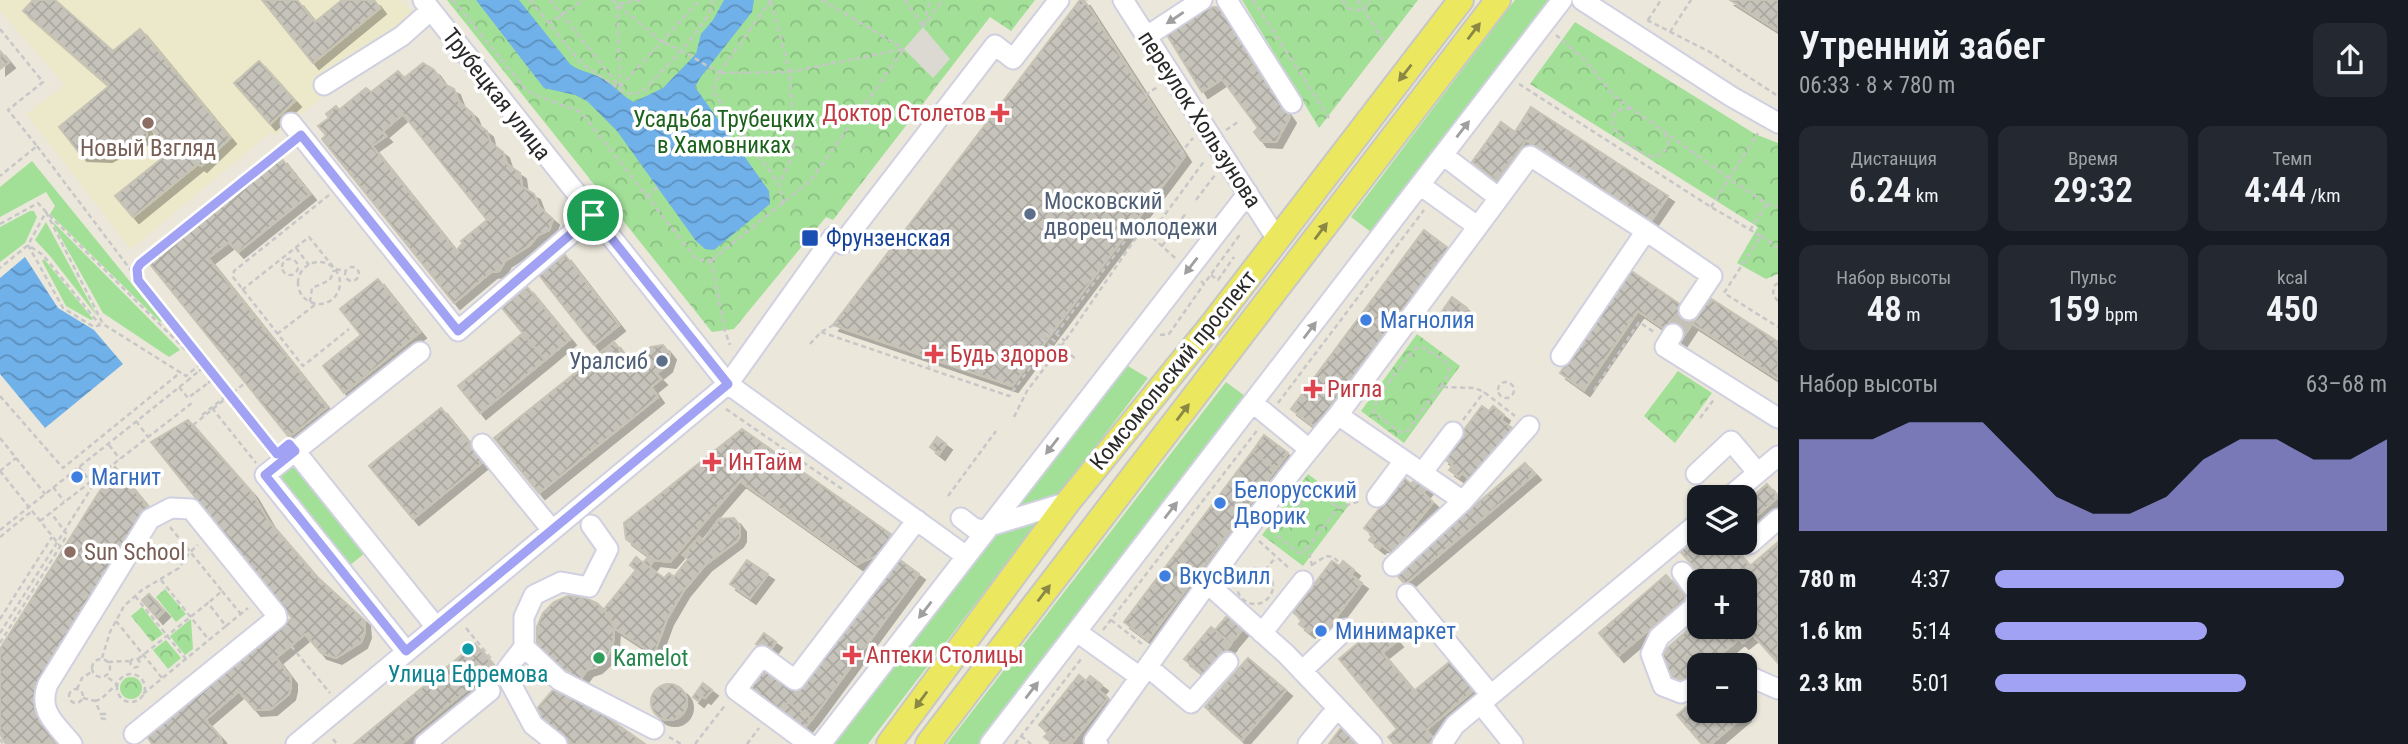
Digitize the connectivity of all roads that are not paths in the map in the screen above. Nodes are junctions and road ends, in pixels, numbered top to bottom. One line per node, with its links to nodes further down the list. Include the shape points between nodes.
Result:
1 (1059, 0): 27 (street, via 1013,59 995,46 842,244 833,237)
2 (1123, 0): 10 (street, переулок Хользунова)
3 (1202, 0): 10 (street, one-way to 10)
4 (1227, 0): 12 (street)
5 (1461, 0): 22 (main road, Комсомольский проспект, one-way to 22)
6 (1498, 0): 84 (main road, Комсомольский проспект, one-way to 6)
7 (1562, 0): 15 (street, one-way to 7)
8 (1582, 0): 13 (street)
9 (427, 5): 11 (street, via 402,36); 19 (street, Трубецкая улица)
10 (1147, 37): 17 (street, переулок Хользунова)
11 (324, 85)
12 (1292, 103)
13 (1772, 120)
14 (296, 129): 19 (street, via 458,331)
15 (1443, 155): 16 (street); 18 (street)
16 (1420, 185): 20 (street); 28 (street, one-way to 16)
17 (1248, 193): 22 (street, переулок Хользунова); 49 (street, Комсомольский проспект, one-way to 49)
18 (1499, 198): 20 (street); 21 (street, via 1530,156)
19 (593, 215): 27 (street, Трубецкая улица)
20 (1477, 226): 29 (street)
21 (1646, 231): 23 (street, via 1712,276); 26 (street)
22 (1277, 239): 44 (main road, Комсомольский проспект)
23 (1689, 310)
24 (1671, 338): 30 (street, via 1665,347)
25 (420, 352): 35 (street)
26 (1561, 356)
27 (728, 384): 47 (street, Трубецкая улица); 50 (street)
28 (1261, 409): 34 (street); 61 (street, one-way to 28)
29 (1338, 415): 34 (street); 37 (street)
30 (1778, 418)
31 (1529, 426): 43 (street)
32 (1453, 432): 39 (street)
33 (482, 444): 50 (street)
34 (1310, 449): 57 (street)
35 (295, 451): 59 (street); 64 (street, via 265,475)
36 (1778, 456): 38 (street)
37 (1404, 461): 39 (street); 42 (street)
38 (1758, 473): 40 (street, via 1731,441); 41 (street)
39 (1422, 474): 43 (street)
40 (1696, 474)
41 (1744, 485)
42 (1377, 498)
43 (1463, 501): 54 (street)
44 (1068, 502): 49 (street); 83 (main road, Комсомольский проспект, one-way to 83)
45 (961, 518): 49 (street, via 974,528)
46 (1778, 519): 52 (street)
47 (917, 520): 53 (street, Трубецкая улица); 81 (street, via 795,680 762,656 736,690)
48 (591, 525): 63 (street, via 608,549 589,587 561,582 534,595 524,617)
49 (988, 528): 53 (street, Комсомольский проспект)
50 (552, 530): 59 (street)
51 (1687, 532): 72 (street)
52 (1757, 538)
53 (966, 556): 82 (street, Комсомольский проспект, one-way to 82)
54 (1393, 566)
55 (1682, 572): 69 (street, via 1698,593 1694,607 1659,638 1651,654 1663,686 1681,693)
56 (1308, 573): 62 (street)
57 (1208, 584): 62 (street); 67 (street)
58 (1407, 594): 72 (street)
59 (436, 626): 64 (street)
60 (1346, 629): 66 (street)
61 (1077, 632): 67 (street); 85 (street, one-way to 61)
62 (1262, 633): 66 (street)
63 (524, 648): 74 (street, via 559,680); 80 (street, via 507,669 510,682 533,725)
64 (406, 651): 75 (street, via 341,707)
65 (1228, 662): 67 (street, via 1191,703)
66 (1302, 671): 88 (street)
67 (1144, 672): 86 (street, via 1094,741)
68 (1757, 680): 70 (street)
69 (1687, 690)
70 (1778, 690)
71 (490, 691): 79 (street)
72 (1486, 699): 77 (street, via 1455,725); 89 (street)
73 (1330, 717): 87 (street)
74 (654, 729)
75 (314, 740)
76 (133, 741): 78 (street, via 275,620 276,614 191,509 171,508 150,519 45,691 46,712)
77 (1444, 743)
78 (72, 744)
79 (425, 744)
80 (557, 744)
81 (809, 744)
82 (821, 744)
83 (889, 744)
84 (928, 744)
85 (990, 744)
86 (1098, 744)
87 (1308, 744)
88 (1372, 744)
89 (1513, 744)

